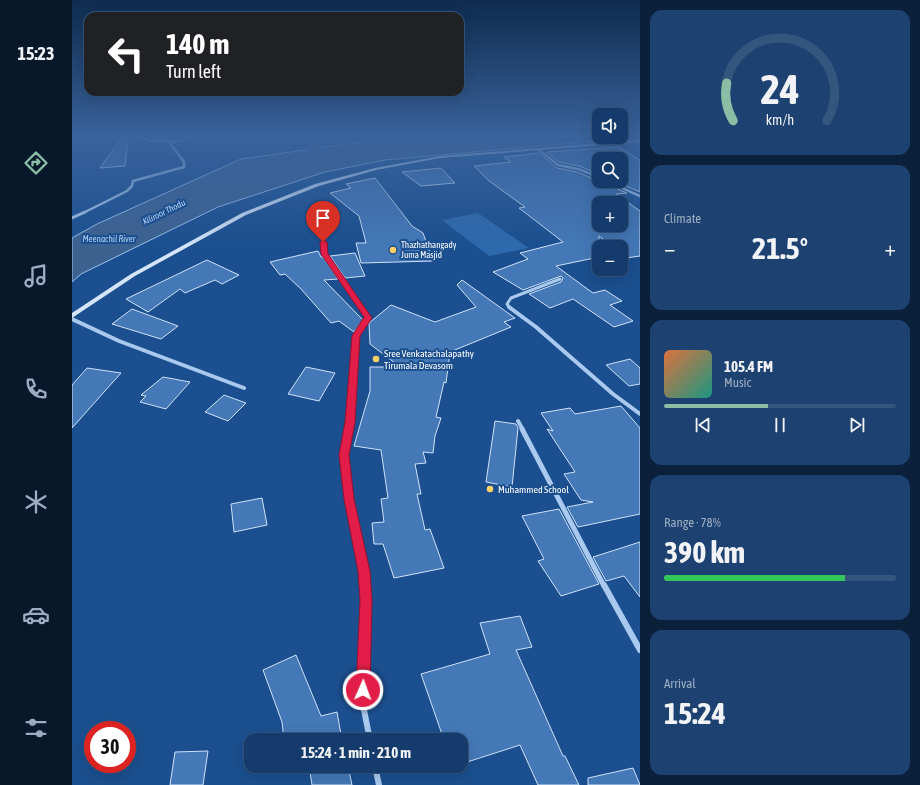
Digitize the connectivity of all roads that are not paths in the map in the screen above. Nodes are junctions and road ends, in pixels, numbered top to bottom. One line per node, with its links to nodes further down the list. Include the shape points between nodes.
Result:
1 (160, 174): 6 (street, via 133,181 127,191)
2 (356, 174): 8 (main road, via 317,184 244,214 133,275)
3 (622, 188): 4 (street)
4 (640, 196)
5 (328, 216): 14 (street, via 322,230 325,254 368,318 356,336 350,422 344,455 349,499 364,571 366,600 363,705)
6 (72, 218)
7 (560, 279): 11 (street, via 511,298 507,304 511,310 536,326 570,358)
8 (72, 316)
9 (72, 319): 10 (street)
10 (244, 388)
11 (640, 414)
12 (518, 421): 13 (street, via 588,557)
13 (640, 650)
14 (369, 733)
15 (376, 773): 16 (street)
16 (379, 785)

